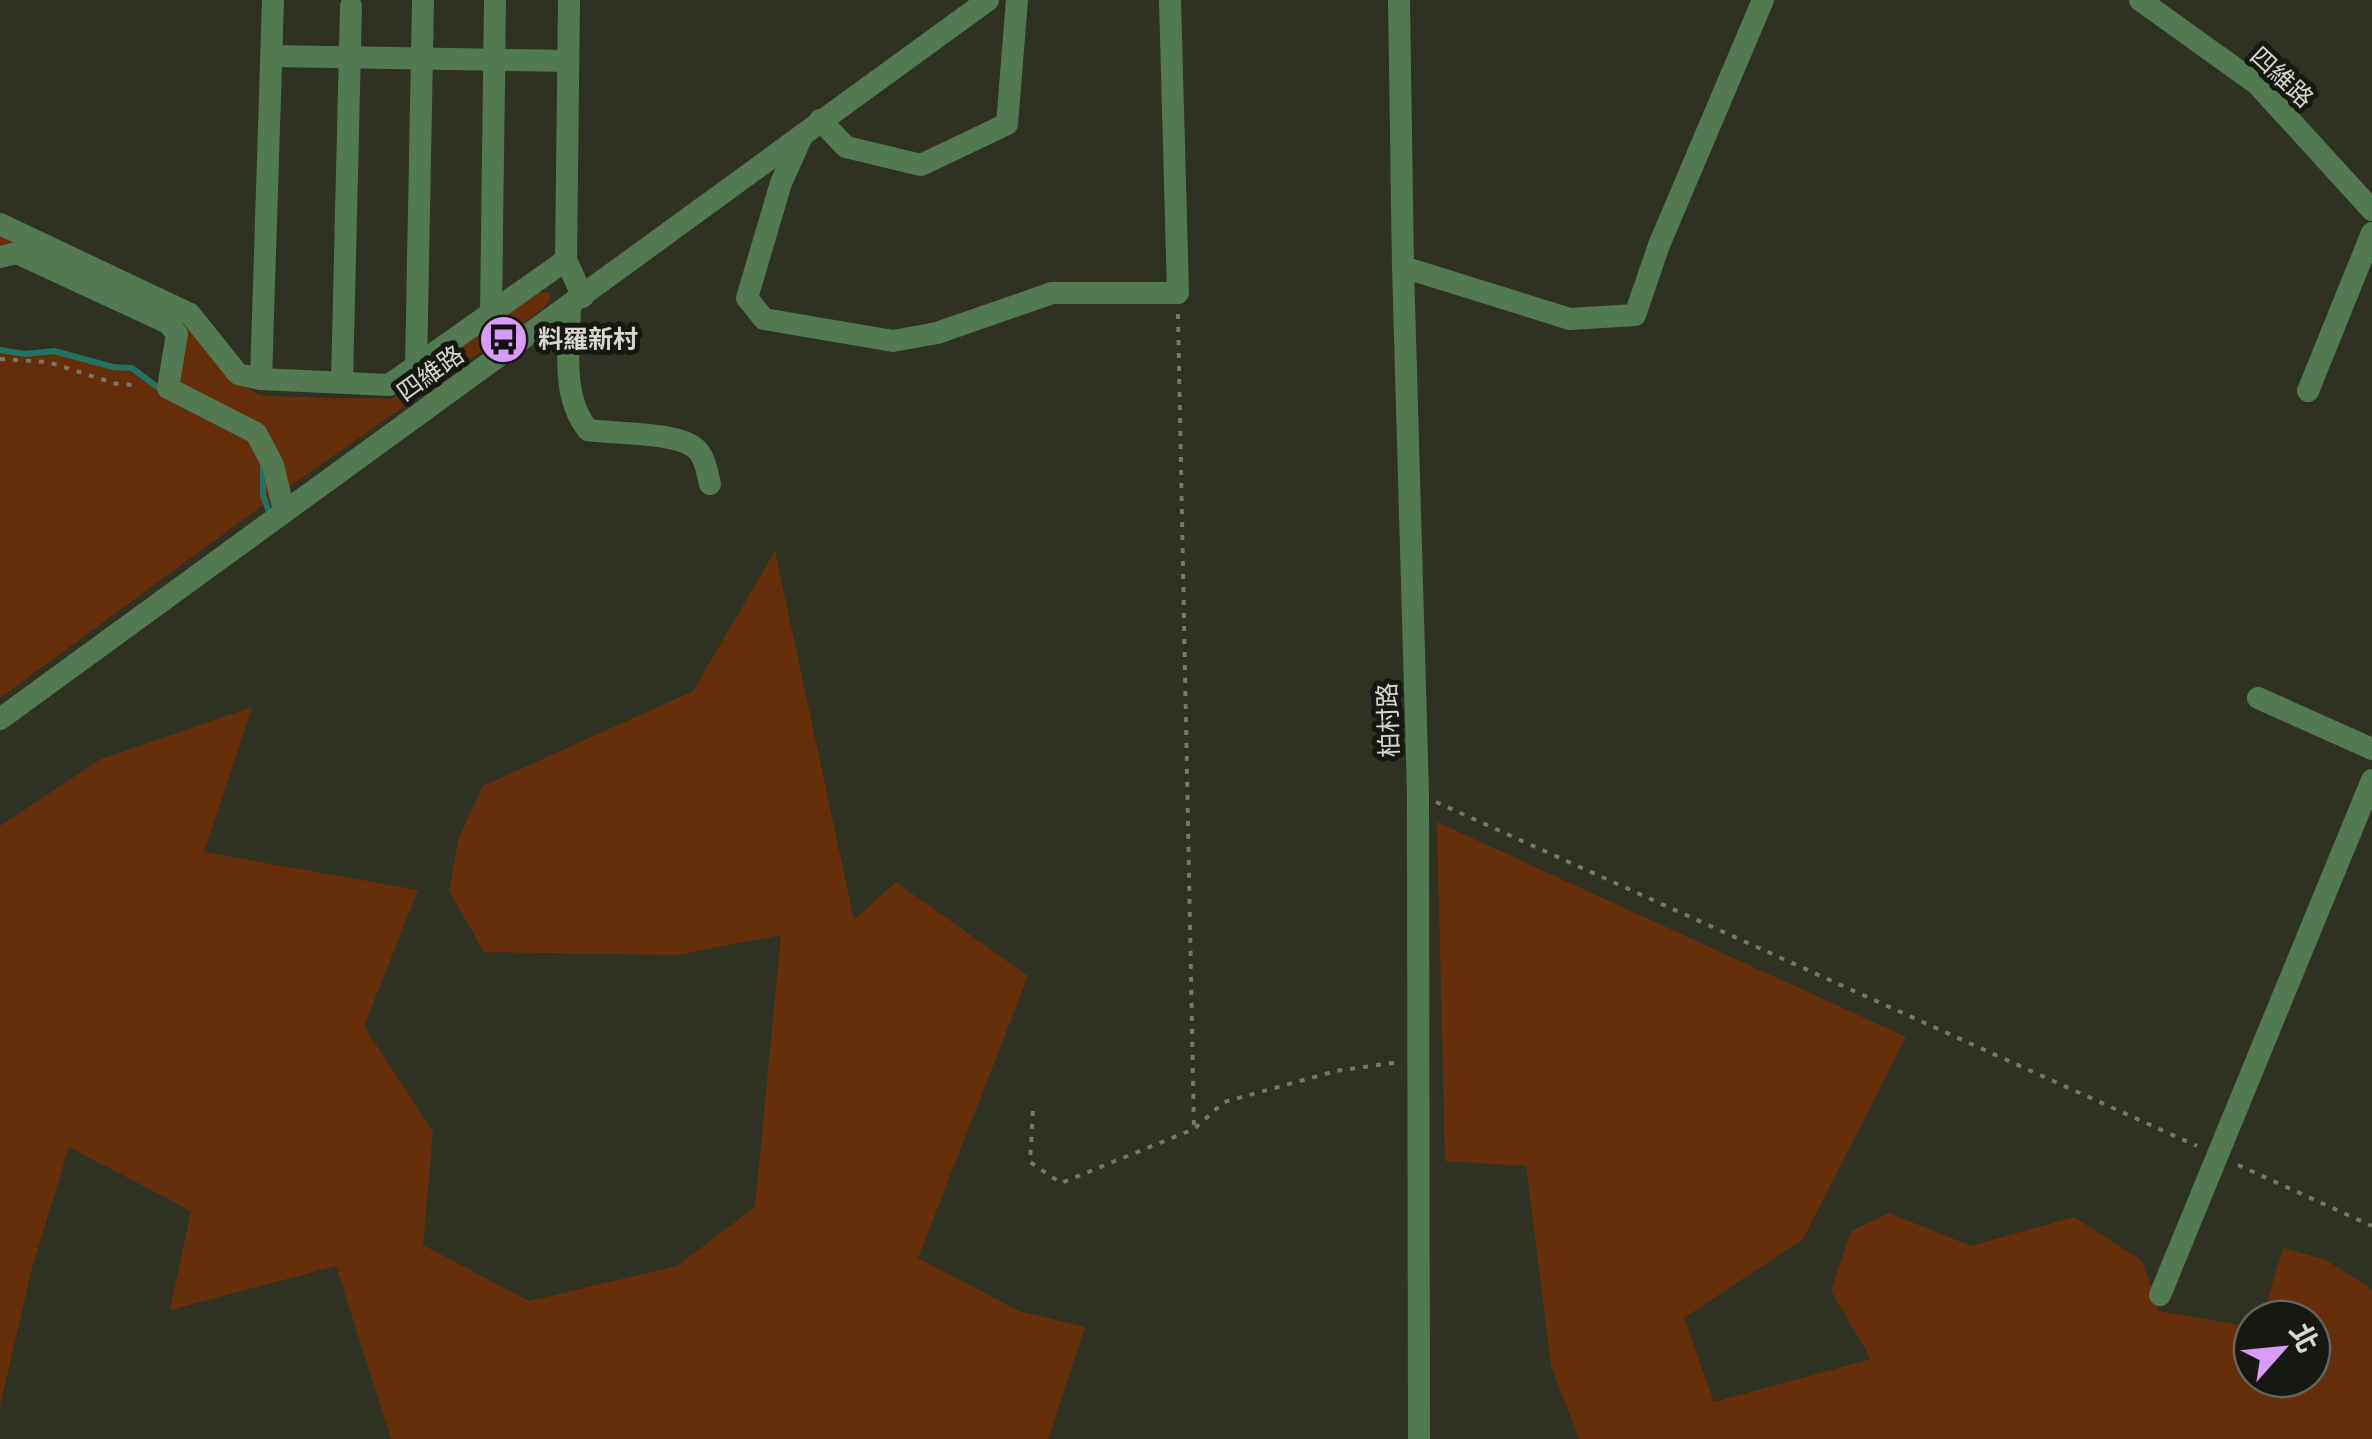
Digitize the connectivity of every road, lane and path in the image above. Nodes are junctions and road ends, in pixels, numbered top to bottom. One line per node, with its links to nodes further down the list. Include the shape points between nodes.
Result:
1 (273, 0): 12 (street)
2 (422, 0): 14 (street)
3 (496, 0): 15 (street)
4 (570, 0): 16 (street)
5 (988, 0): 17 (street, 四維路)
6 (1017, 0): 17 (street, via 1008,124 921,165 846,147)
7 (1170, 0): 24 (street)
8 (1400, 0): 23 (street, 柏村路)
9 (1764, 0): 23 (street, via 1634,314 1570,319)
10 (2140, 0): 18 (street, 四維路, via 2256,84)
11 (351, 6): 13 (street)
12 (272, 56): 13 (street); 29 (street)
13 (350, 58): 14 (street); 30 (street)
14 (422, 58): 15 (street); 28 (street)
15 (495, 59): 16 (street); 26 (street)
16 (568, 61): 22 (street)
17 (813, 125): 24 (street, via 782,183 747,298 764,319 892,341 937,333 1052,293); 25 (street, 四維路)
18 (2372, 210)
19 (0, 224): 29 (street, via 190,314 238,374)
20 (2372, 233): 32 (street)
21 (0, 257): 34 (street, via 17,254 168,323 177,334 168,388 256,433 274,465)
22 (566, 260): 25 (street); 26 (street)
23 (1403, 267): 39 (street, 柏村路)
24 (1178, 293): 42 (path)
25 (576, 302): 33 (street, via 569,371 575,414 588,430 693,446); 34 (street, 四維路)
26 (491, 312): 28 (street)
27 (0, 359): 31 (path, via 48,362)
28 (416, 368): 30 (street, via 389,386)
29 (260, 379): 30 (street)
30 (342, 382)
31 (137, 385)
32 (2308, 391)
33 (710, 484)
34 (284, 512): 36 (street, 四維路)
35 (2258, 698): 37 (street)
36 (0, 718)
37 (2372, 749)
38 (2372, 780): 43 (street)
39 (1418, 794): 40 (street, 柏村路); 43 (path)
40 (1418, 1059): 42 (path, via 1336,1071 1224,1102); 46 (street, 柏村路)
41 (1033, 1111): 42 (path, via 1030,1162 1062,1183)
42 (1194, 1129)
43 (2218, 1156): 44 (path); 45 (street)
44 (2372, 1226)
45 (2160, 1295)
46 (1419, 1439)

